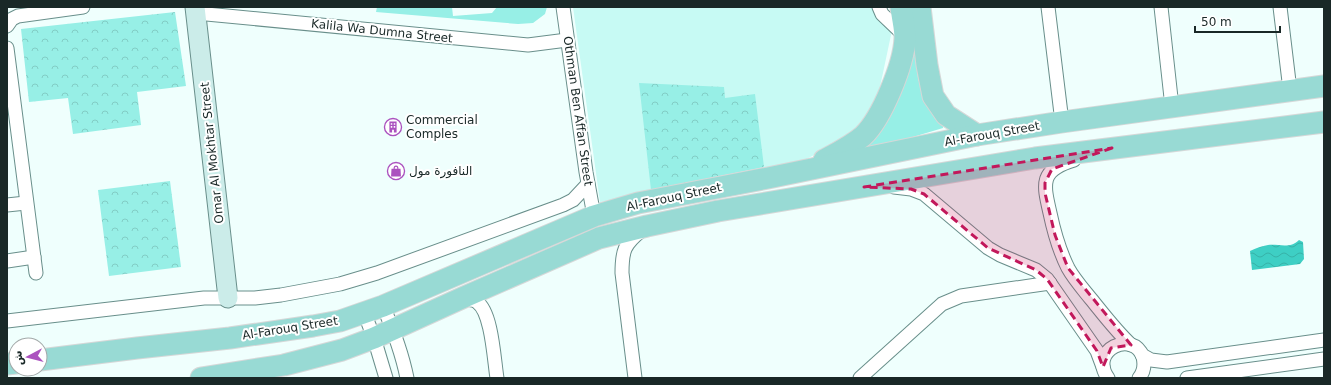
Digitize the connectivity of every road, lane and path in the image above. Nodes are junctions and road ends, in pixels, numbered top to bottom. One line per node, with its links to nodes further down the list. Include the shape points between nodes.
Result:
1 (83, 7): 10 (street)
2 (563, 7): 13 (street, Othman Ben Affan Street)
3 (879, 7): 12 (street, via 882,14)
4 (901, 7): 12 (main road)
5 (920, 7): 20 (main road, via 933,96 946,115)
6 (1048, 7): 18 (street)
7 (1161, 7): 17 (street)
8 (1280, 7): 16 (street)
9 (195, 10): 13 (street, Kalila Wa Dumna Street, via 528,46); 33 (street, Omar Al Mokhtar Street)
10 (26, 11): 11 (street, via 12,19)
11 (7, 26)
12 (905, 36): 22 (main road, via 899,68 869,129 851,145)
13 (567, 40): 23 (street, Othman Ben Affan Street)
14 (7, 48): 25 (street)
15 (1324, 86): 16 (main road, Al-Farouq Street)
16 (1290, 90): 17 (main road, Al-Farouq Street)
17 (1172, 107): 18 (main road, Al-Farouq Street)
18 (1062, 122): 20 (main road, Al-Farouq Street)
19 (1324, 122): 21 (main road, Al-Farouq Street)
20 (977, 135): 22 (main road, Al-Farouq Street)
21 (1112, 148): 24 (main road, Al-Farouq Street, via 1035,158); 40 (street, via 1052,169 1045,183 1045,193 1055,235 1074,279)
22 (806, 171): 27 (main road, Al-Farouq Street, via 638,204)
23 (588, 184): 27 (street, Othman Ben Affan Street); 33 (street, via 573,200 563,205 359,279 281,295)
24 (864, 187): 28 (main road, Al-Farouq Street, via 718,210); 32 (street, via 893,187 924,194 988,248 1036,270)
25 (26, 203): 26 (street); 29 (street)
26 (7, 205)
27 (594, 216): 35 (main road, Al-Farouq Street)
28 (648, 226): 34 (main road, Al-Farouq Street, via 599,238); 50 (street, via 634,236 626,246 622,258)
29 (34, 258): 30 (street); 31 (street)
30 (7, 261)
31 (36, 273)
32 (1050, 283): 44 (street, via 1098,351); 51 (street, via 961,296 942,304)
33 (228, 298): 36 (street, via 204,298)
34 (462, 298): 37 (main road, Al-Farouq Street); 49 (street, via 476,301 484,311 490,326)
35 (373, 309): 37 (street); 38 (street); 42 (main road, Al-Farouq Street, via 340,321 283,331)
36 (7, 321)
37 (393, 329): 38 (main road, Al-Farouq Street); 48 (street)
38 (374, 338): 45 (main road, Al-Farouq Street, via 342,350); 47 (street)
39 (1324, 340): 41 (street, via 1167,362 1151,360)
40 (1131, 345): 41 (street); 44 (street, via 1117,345 1111,348 1103,360)
41 (1142, 355): 52 (street, via 1144,368)
42 (48, 359)
43 (1324, 359): 53 (street)
44 (1103, 374)
45 (242, 375): 46 (main road, Al-Farouq Street)
46 (201, 378)
47 (386, 378)
48 (407, 378)
49 (497, 378)
50 (635, 378)
51 (860, 378)
52 (1139, 378)
53 (1187, 378)

